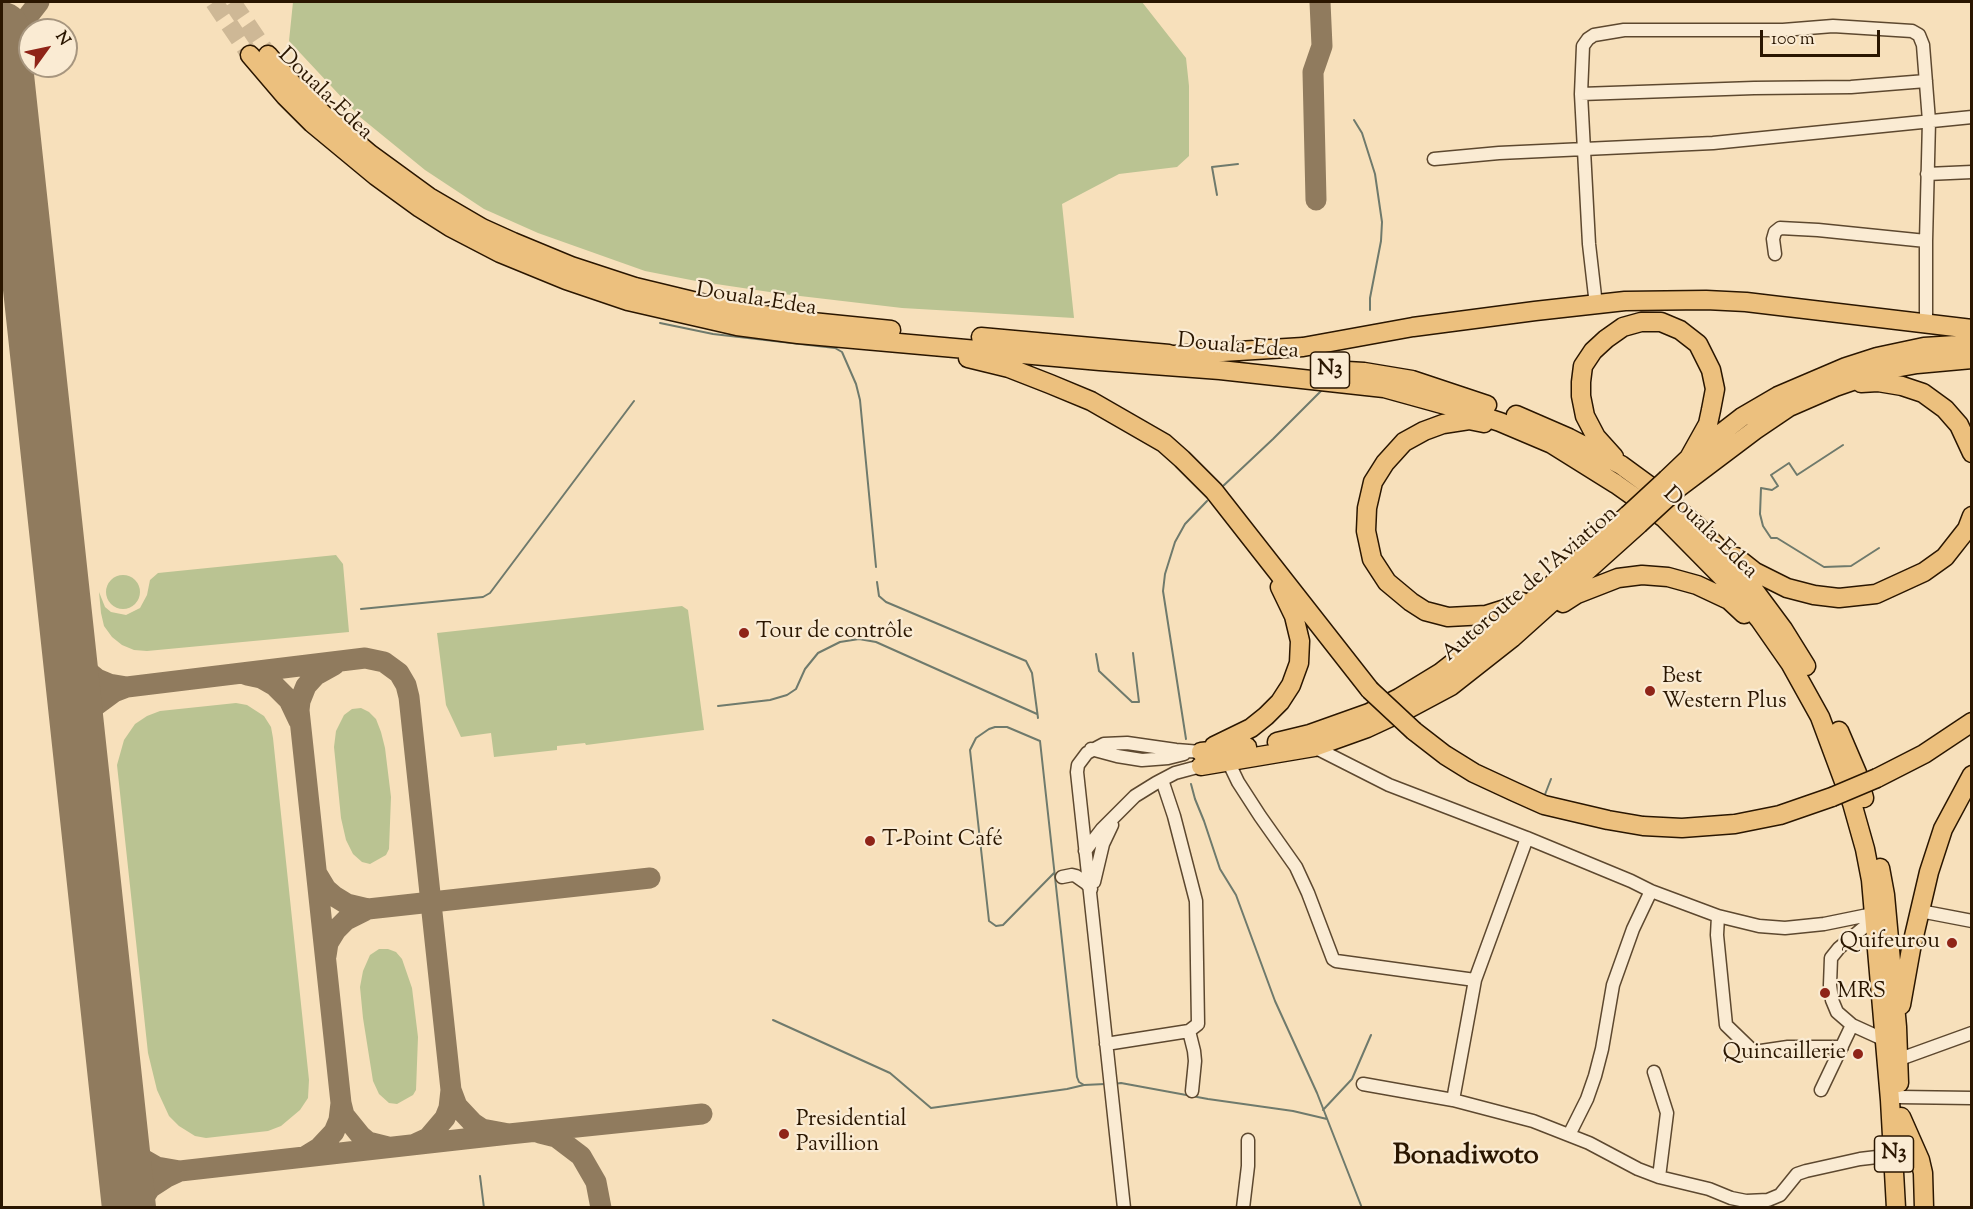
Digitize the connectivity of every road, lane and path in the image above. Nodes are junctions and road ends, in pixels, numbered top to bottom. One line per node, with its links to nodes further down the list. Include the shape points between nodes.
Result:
1 (1926, 81): 2 (street, via 1851,87); 2 (street, via 1923,45 1912,30 1833,26 1783,30 1624,30 1594,35 1583,46); 4 (street)
2 (1581, 94): 5 (street)
3 (1971, 117): 4 (street)
4 (1929, 121): 5 (street, via 1713,143); 8 (street)
5 (1584, 150): 6 (street); 11 (street)
6 (1434, 159)
7 (1971, 172): 8 (street)
8 (1927, 174): 9 (street)
9 (1926, 241): 10 (street, via 1780,228 1773,239); 12 (street)
10 (1775, 254)
11 (1596, 305): 12 (highway, via 1625,301 1736,301); 16 (highway, via 1413,327 1303,348)
12 (1926, 323): 13 (highway)
13 (1971, 329)
14 (857, 340): 16 (highway, Douala-Edea / N3, via 737,326 628,301 500,253 430,214 376,176 305,116 262,71 259,55 370,154 429,197 482,228 571,266 635,287 743,312 862,328); 19 (highway, Douala-Edea / N3, via 1232,371 1384,388 1460,408); 27 (highway, via 975,359 1009,368 1091,401 1164,443 1214,491)
15 (1971, 344): 21 (highway, Autoroute de l'Aviation, via 1924,347 1846,367 1778,396 1742,417)
16 (1174, 355): 22 (highway, Douala-Edea / N3, via 1412,380 1510,413)
17 (1971, 359): 18 (highway, Autoroute de l'Aviation, via 1884,370)
18 (1835, 387): 20 (highway, via 1878,382 1923,393 1959,425); 23 (highway, Autoroute de l'Aviation, via 1789,407)
19 (1551, 444): 28 (highway, via 1501,426 1469,420 1424,431 1404,442 1373,482 1366,531 1372,559 1387,582 1425,611 1448,617 1486,615); 34 (highway, Douala-Edea / N3, via 1664,518 1735,590 1790,663)
20 (1971, 453)
21 (1689, 458): 22 (highway, via 1708,424 1715,389 1711,370 1698,344 1680,330 1661,322 1641,322 1623,327 1606,339 1583,366 1581,396 1585,416 1596,437); 23 (highway, Autoroute de l'Aviation)
22 (1621, 465): 26 (highway, Douala-Edea / N3)
23 (1672, 484): 25 (highway, Autoroute de l'Aviation, bridge)
24 (1971, 516): 26 (highway, via 1967,529 1945,557 1924,572 1876,594 1839,598 1787,588 1755,572)
25 (1633, 520): 28 (highway, Autoroute de l'Aviation); 29 (highway, Autoroute de l'Aviation)
26 (1697, 526): 51 (highway, Douala-Edea / N3, via 1740,572 1783,629 1815,680 1857,773 1885,895)
27 (1263, 553): 30 (highway, bridge, via 1370,690 1414,731 1474,773 1544,805 1643,826 1735,824 1780,815 1877,778 1924,754); 33 (highway, via 1294,616 1300,640 1299,663 1291,685 1266,716)
28 (1545, 591): 32 (highway, Autoroute de l'Aviation, via 1447,669 1399,698 1310,734)
29 (1512, 638): 31 (highway, Autoroute de l'Aviation, via 1451,686 1368,728); 34 (highway, via 1577,594 1618,578 1668,577 1697,585 1729,600 1757,626 1801,688)
30 (1971, 722)
31 (1314, 747): 32 (highway, Autoroute de l'Aviation); 38 (street, via 1389,785)
32 (1226, 755): 33 (highway, Autoroute de l'Aviation); 47 (street, via 1260,816 1296,867 1336,962)
33 (1197, 756): 36 (street, Autoroute de l'Aviation, via 1185,770); 39 (street, via 1142,760 1091,749 1077,772)
34 (1836, 756): 45 (highway, Douala-Edea / N3, via 1865,849)
35 (1971, 775): 43 (highway, via 1943,829)
36 (1162, 780): 37 (street, Autoroute de l'Aviation); 49 (street, via 1196,901 1198,1023)
37 (1121, 809): 39 (street, Autoroute de l'Aviation); 42 (street, via 1103,844)
38 (1527, 838): 41 (street); 47 (street)
39 (1085, 851): 42 (street)
40 (1062, 877): 42 (street, via 1076,876 1086,883)
41 (1651, 891): 44 (street); 63 (street, via 1613,985 1595,1076)
42 (1091, 894): 52 (street)
43 (1920, 911): 46 (street); 51 (highway)
44 (1718, 916): 45 (street, via 1759,926 1785,927); 53 (street, via 1726,1024 1754,1052 1788,1047)
45 (1874, 916): 48 (street, via 1831,958 1832,1000); 51 (highway, Douala-Edea / N3)
46 (1971, 921)
47 (1475, 980): 61 (street)
48 (1852, 1025): 51 (street); 53 (street)
49 (1189, 1031): 52 (street); 58 (street, via 1194,1051)
50 (1971, 1033): 54 (street)
51 (1891, 1034): 54 (highway, Douala-Edea / N3); 65 (highway, Douala-Edea / N3)
52 (1106, 1044): 68 (street)
53 (1842, 1047): 57 (street)
54 (1899, 1059): 59 (highway, Douala-Edea / N3)
55 (1653, 1072): 66 (street, via 1667,1113)
56 (1363, 1084): 61 (street)
57 (1821, 1090)
58 (1192, 1091)
59 (1899, 1097): 60 (street); 62 (highway, Douala-Edea / N3)
60 (1971, 1098)
61 (1453, 1100): 63 (street, via 1533,1121)
62 (1901, 1117): 71 (highway, Douala-Edea / N3); 72 (highway, via 1920,1160)
63 (1569, 1135): 66 (street)
64 (1248, 1140): 69 (street)
65 (1894, 1155): 67 (street, via 1806,1170 1797,1174 1780,1195); 70 (highway, Douala-Edea / N3)
66 (1659, 1177): 67 (street, via 1709,1189)
67 (1732, 1203)
68 (1124, 1208)
69 (1243, 1208)
70 (1896, 1208)
71 (1905, 1208)
72 (1924, 1208)

